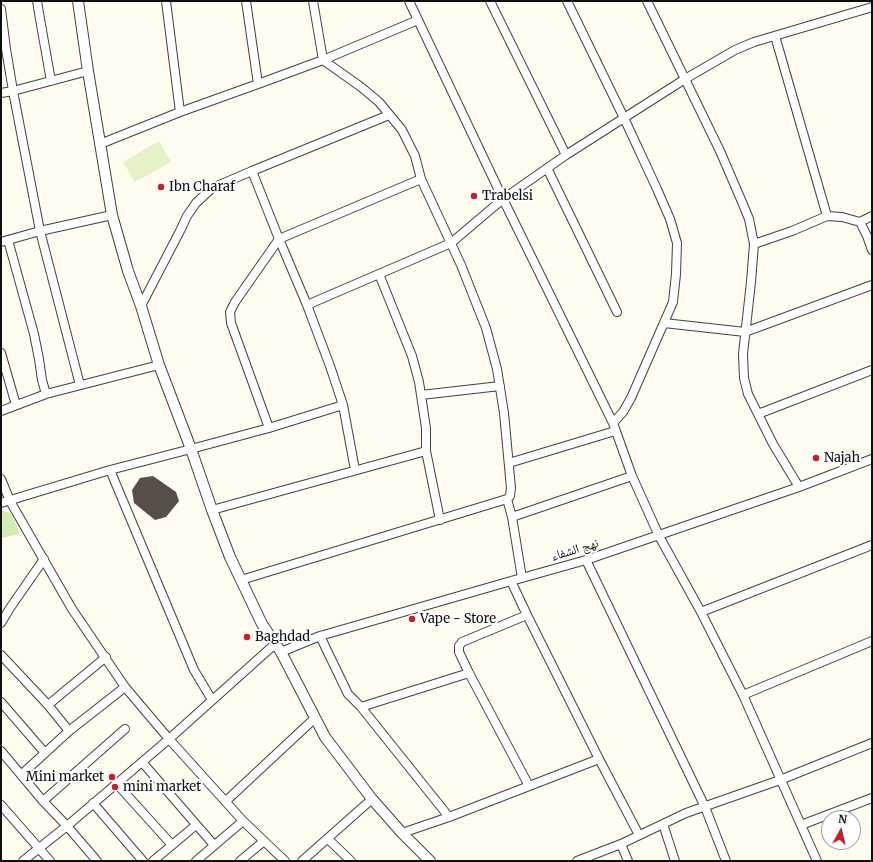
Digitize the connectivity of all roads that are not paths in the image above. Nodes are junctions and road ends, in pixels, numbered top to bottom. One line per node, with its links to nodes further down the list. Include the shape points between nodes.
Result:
1 (38, 1): 17 (street)
2 (78, 1): 15 (street)
3 (166, 1): 21 (street)
4 (246, 1): 18 (street)
5 (313, 1): 14 (street)
6 (408, 1): 12 (street)
7 (490, 1): 25 (street)
8 (567, 1): 23 (street)
9 (647, 1): 16 (street)
10 (872, 7): 13 (street)
11 (1, 9): 19 (street)
12 (418, 20): 14 (street); 29 (street)
13 (775, 36): 16 (street, via 735,50); 31 (street)
14 (323, 60): 18 (street); 22 (street, via 379,102)
15 (88, 72): 17 (street); 24 (street)
16 (685, 79): 23 (street); 38 (street, via 742,202 749,219)
17 (51, 81): 19 (street)
18 (258, 84): 21 (street)
19 (13, 91): 20 (street); 34 (street)
20 (1, 93)
21 (180, 112): 24 (street)
22 (389, 115): 27 (street); 28 (street, via 402,130 415,156)
23 (624, 118): 25 (street); 45 (street, via 670,219 677,243 673,302)
24 (100, 144): 30 (street)
25 (566, 155): 26 (street)
26 (547, 168): 29 (street); 44 (street)
27 (252, 171): 35 (street); 43 (street, via 212,188 196,203)
28 (422, 179): 35 (street); 37 (street)
29 (503, 199): 37 (street); 58 (street)
30 (112, 215): 34 (street); 43 (street)
31 (827, 216): 33 (street); 38 (street)
32 (872, 216): 33 (street)
33 (860, 222): 39 (street)
34 (40, 231): 36 (street); 50 (street)
35 (279, 239): 42 (street); 59 (street, via 234,302 230,312 231,323)
36 (5, 241): 52 (street, via 34,334)
37 (451, 243): 40 (street); 51 (street, via 486,328)
38 (754, 244): 46 (street)
39 (872, 250)
40 (379, 274): 42 (street); 53 (street, via 412,356)
41 (872, 285): 46 (street)
42 (307, 305): 55 (street)
43 (141, 306): 48 (street)
44 (617, 312)
45 (664, 323): 46 (street); 58 (street, via 631,398)
46 (745, 332): 57 (street, via 744,378 748,394)
47 (1, 353): 54 (street)
48 (159, 366): 50 (street); 60 (street)
49 (872, 370): 57 (street)
50 (80, 385): 52 (street)
51 (500, 386): 53 (street); 63 (street)
52 (46, 394): 54 (street)
53 (420, 395): 61 (street, via 426,428)
54 (16, 405): 56 (street)
55 (343, 405): 59 (street); 65 (street)
56 (1, 411)
57 (758, 414): 68 (street)
58 (614, 427): 63 (street); 66 (street)
59 (268, 428): 60 (street)
60 (192, 449): 64 (street); 72 (street)
61 (426, 451): 65 (street); 74 (street)
62 (872, 460): 68 (street, نهج الشفاء)
63 (509, 463): 69 (street, via 511,488)
64 (110, 470): 70 (street); 93 (street, via 194,670)
65 (355, 470): 72 (street)
66 (632, 476): 73 (street); 75 (street)
67 (1, 479): 70 (street)
68 (799, 488): 75 (street, نهج الشفاء)
69 (507, 499): 73 (street); 74 (street)
70 (10, 501): 71 (street); 77 (street)
71 (1, 503)
72 (212, 510): 80 (street)
73 (512, 517): 79 (street)
74 (440, 520): 80 (street)
75 (659, 536): 78 (street, نهج الشفاء); 82 (street)
76 (872, 545): 82 (street)
77 (44, 559): 84 (street); 89 (street, via 72,609)
78 (586, 560): 79 (street, نهج الشفاء); 116 (street)
79 (522, 578): 81 (street, نهج الشفاء)
80 (242, 580): 87 (street, via 262,624)
81 (511, 581): 83 (street); 85 (street, نهج الشفاء)
82 (702, 612): 92 (street)
83 (526, 615): 90 (street, via 462,642 459,652); 104 (street)
84 (1, 623)
85 (320, 636): 87 (street, نهج الشفاء); 96 (street, via 348,694)
86 (872, 642): 92 (street)
87 (278, 648): 93 (street, نهج الشفاء); 97 (street)
88 (1, 655): 95 (street)
89 (106, 657): 91 (street); 95 (street)
90 (469, 673): 96 (street); 109 (street)
91 (125, 687): 99 (street); 100 (street)
92 (743, 695): 107 (street)
93 (212, 700): 100 (street, نهج الشفاء)
94 (1, 702): 103 (street)
95 (48, 706): 99 (street)
96 (361, 707): 117 (street)
97 (315, 718): 111 (street, via 325,737); 113 (street)
98 (125, 729): 112 (street)
99 (69, 731): 103 (street)
100 (169, 739): 105 (street, نهج الشفاء); 113 (street)
101 (872, 743): 107 (street)
102 (1, 751): 106 (street)
103 (45, 753): 106 (street)
104 (598, 759): 109 (street); 124 (street)
105 (142, 762): 108 (street, نهج الشفاء); 120 (street)
106 (21, 775): 112 (street)
107 (780, 780): 116 (street); 121 (street)
108 (116, 783): 114 (street, نهج الشفاء); 128 (street)
109 (529, 786): 117 (street)
110 (872, 798): 121 (street)
111 (372, 800): 123 (street); 125 (street)
112 (43, 801): 122 (street)
113 (226, 801): 118 (street)
114 (93, 803): 122 (street, نهج الشفاء); 134 (street)
115 (1, 804): 130 (street)
116 (705, 807): 119 (street); 145 (street)
117 (449, 817): 123 (street)
118 (243, 821): 126 (street); 129 (street)
119 (662, 824): 124 (street); 144 (street)
120 (196, 825): 128 (street); 129 (street)
121 (801, 825): 146 (street)
122 (67, 826): 130 (street, نهج الشفاء); 133 (street)
123 (402, 833): 141 (street)
124 (639, 835): 127 (street)
125 (328, 839): 139 (street); 140 (street)
126 (264, 841): 137 (street); 138 (street)
127 (621, 844): 142 (street); 143 (street)
128 (172, 845): 135 (street)
129 (214, 845): 136 (street)
130 (39, 848): 131 (street, نهج الشفاء); 132 (street)
131 (23, 861)
132 (50, 861)
133 (97, 861)
134 (143, 861)
135 (154, 861)
136 (196, 861)
137 (240, 861)
138 (285, 861)
139 (302, 861)
140 (351, 861)
141 (430, 861)
142 (577, 861)
143 (628, 861)
144 (675, 861)
145 (726, 861)
146 (817, 861)

